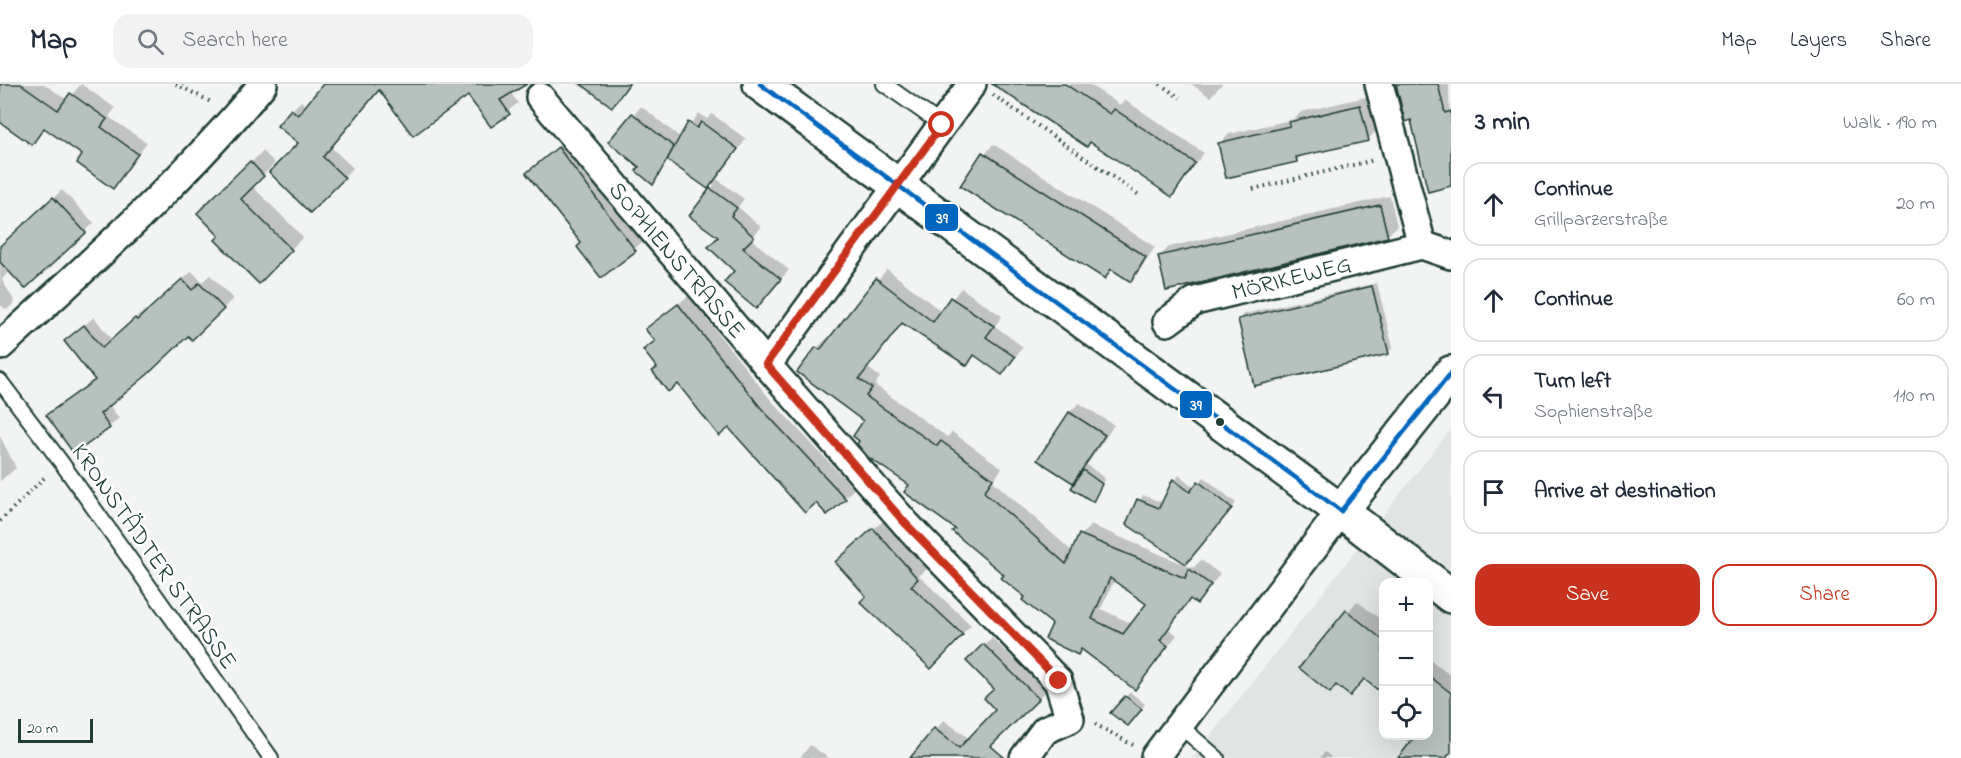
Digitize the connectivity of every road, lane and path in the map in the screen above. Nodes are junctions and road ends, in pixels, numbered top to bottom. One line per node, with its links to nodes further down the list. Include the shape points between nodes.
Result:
1 (176, 84): 10 (path, via 204,97)
2 (263, 84): 10 (street)
3 (760, 84): 13 (main road)
4 (884, 84): 11 (lane)
5 (1160, 84): 9 (path)
6 (1379, 84): 12 (street)
7 (979, 87): 11 (street); 15 (path)
8 (540, 97): 20 (street, SOPHIENSTRASSE)
9 (1180, 98)
10 (234, 119): 19 (street, via 106,248)
11 (942, 125): 13 (street)
12 (1398, 154): 14 (path); 16 (street)
13 (898, 185): 20 (street); 24 (main road)
14 (1254, 189)
15 (1139, 195)
16 (1422, 245): 17 (street); 18 (street, MÖRIKEWEG, via 1195,301)
17 (1451, 255)
18 (1167, 322)
19 (0, 346)
20 (766, 364): 27 (street, SOPHIENSTRASSE, via 906,524 1059,681)
21 (1451, 373): 24 (main road)
22 (0, 381): 23 (lane, KRONSTÄDTER STRASSE)
23 (61, 462): 25 (path); 30 (lane, KRONSTÄDTER STRASSE)
24 (1341, 511): 26 (main road); 28 (street)
25 (0, 521)
26 (1451, 596)
27 (1070, 719): 29 (path, via 1099,725); 31 (street, via 1045,730)
28 (1179, 725): 29 (street); 32 (lane)
29 (1155, 757)
30 (271, 758)
31 (1024, 758)
32 (1217, 758)

